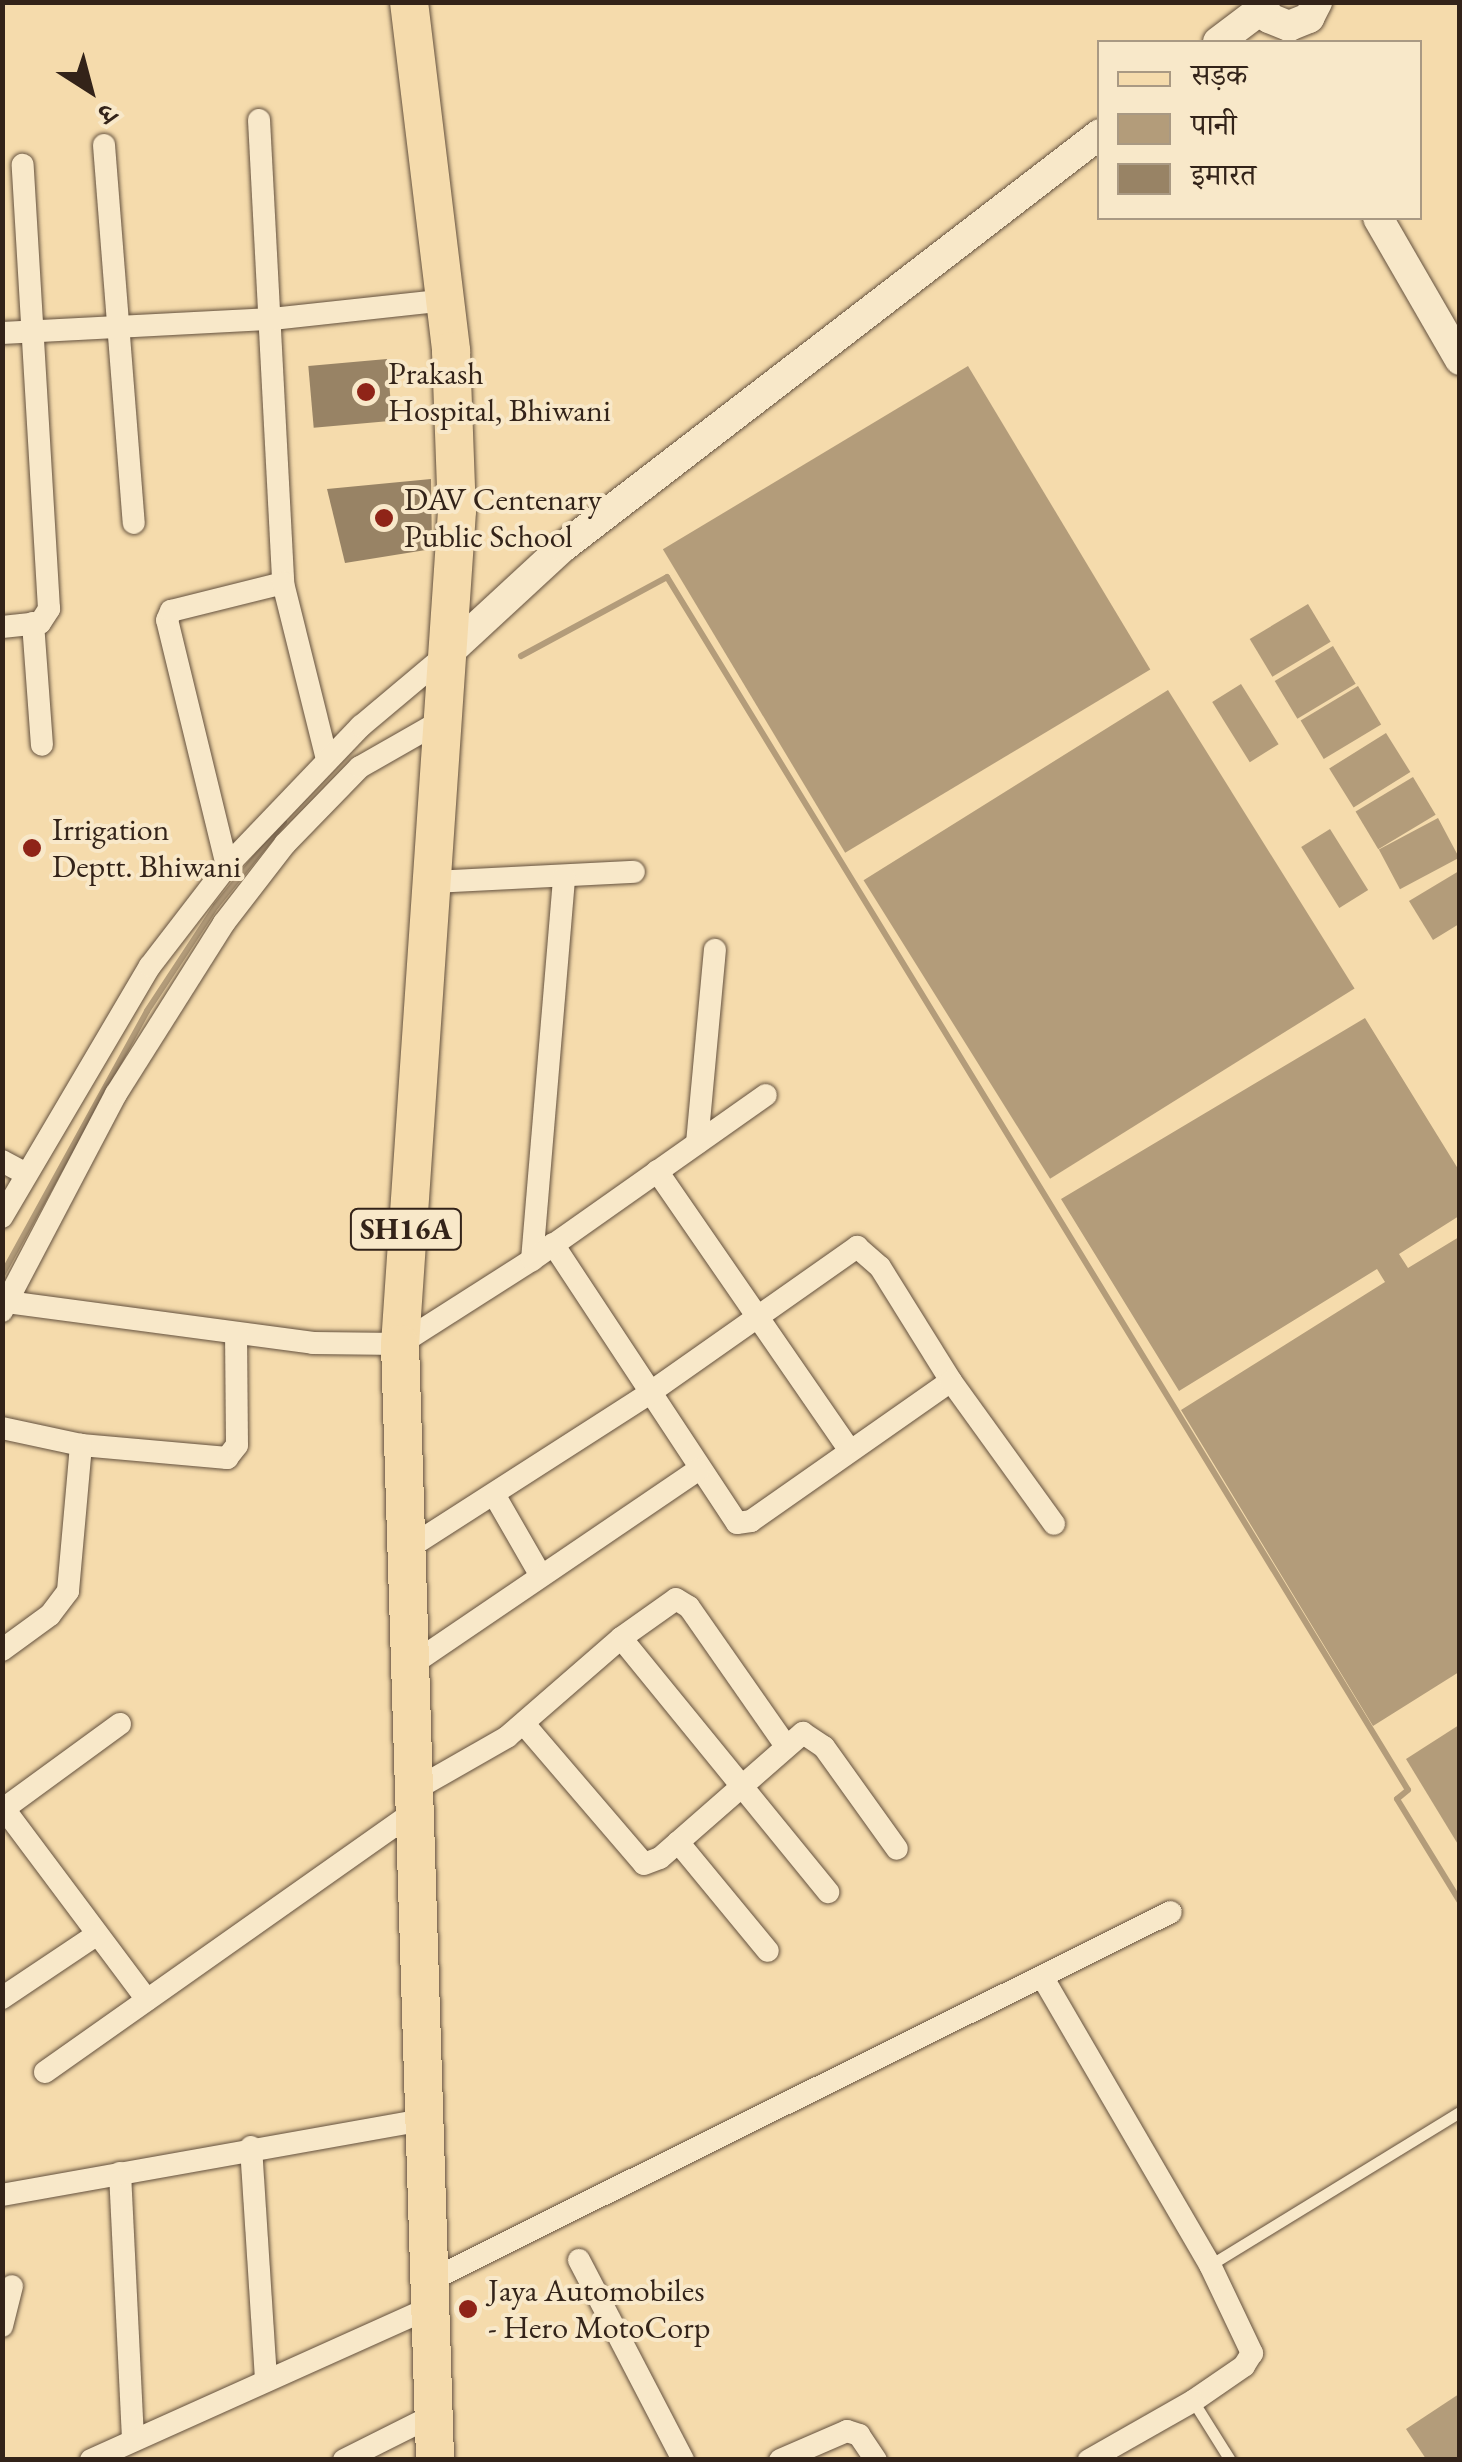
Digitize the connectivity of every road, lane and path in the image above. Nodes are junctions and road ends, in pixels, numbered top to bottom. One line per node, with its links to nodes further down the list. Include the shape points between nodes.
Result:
1 (409, 2): 10 (main road, SH16A)
2 (1272, 19): 3 (street); 4 (street)
3 (1314, 21)
4 (1223, 40)
5 (259, 120): 11 (street)
6 (1097, 136): 20 (street, via 563,547)
7 (104, 145): 12 (street)
8 (24, 166): 13 (street)
9 (1379, 220): 15 (street)
10 (446, 300): 11 (street); 20 (main road, SH16A, via 456,512)
11 (272, 319): 12 (street); 17 (street)
12 (118, 324): 13 (street); 16 (street)
13 (29, 331): 14 (street); 18 (street, via 48,604 46,618)
14 (2, 333)
15 (1460, 360)
16 (134, 523)
17 (283, 584): 23 (street); 24 (street, via 175,608 166,620)
18 (32, 624): 19 (street); 22 (street)
19 (2, 626)
20 (448, 653): 21 (main road, SH16A); 23 (street)
21 (446, 718): 27 (main road, SH16A); 37 (street, via 360,768 285,844 224,923 161,1014)
22 (42, 744)
23 (327, 759): 24 (street)
24 (227, 866): 33 (street, via 150,966)
25 (634, 872): 26 (street)
26 (564, 877): 27 (street); 36 (street)
27 (434, 882): 40 (main road, SH16A)
28 (715, 950): 30 (street)
29 (766, 1095): 30 (street)
30 (697, 1143): 32 (street)
31 (2, 1161): 33 (street)
32 (657, 1171): 35 (street); 38 (street)
33 (26, 1174): 34 (street)
34 (2, 1217)
35 (553, 1244): 36 (street); 42 (street)
36 (532, 1260): 40 (street)
37 (5, 1306): 39 (street)
38 (756, 1314): 41 (street, via 861,1247); 42 (street); 45 (street)
39 (236, 1334): 40 (street); 44 (street, via 237,1446 230,1457)
40 (400, 1344): 49 (main road, SH16A)
41 (951, 1381): 45 (street); 48 (street)
42 (648, 1394): 46 (street); 47 (street)
43 (2, 1428): 44 (street)
44 (82, 1445): 52 (street, via 68,1591 50,1615)
45 (849, 1449): 46 (street, via 747,1524 731,1518)
46 (698, 1470): 50 (street)
47 (495, 1496): 49 (street); 50 (street)
48 (1054, 1524)
49 (407, 1549): 53 (main road, SH16A)
50 (541, 1576): 53 (street)
51 (621, 1638): 55 (street); 56 (street, via 664,1603 684,1602); 57 (street)
52 (2, 1650)
53 (410, 1666): 58 (main road, SH16A)
54 (120, 1724): 59 (street)
55 (524, 1724): 58 (street); 60 (street, via 639,1862 650,1864)
56 (784, 1743): 57 (street); 61 (street, via 803,1732 824,1747)
57 (742, 1785): 60 (street); 62 (street)
58 (417, 1800): 68 (street); 71 (main road, SH16A)
59 (3, 1808): 64 (street)
60 (678, 1842): 65 (street)
61 (897, 1849)
62 (828, 1892)
63 (1171, 1912): 66 (street)
64 (96, 1935): 67 (street); 68 (street)
65 (768, 1951)
66 (1043, 1978): 76 (street); 78 (street)
67 (2, 1998)
68 (147, 2000): 69 (street)
69 (45, 2072)
70 (1460, 2112): 76 (lane)
71 (425, 2120): 72 (street); 78 (main road, SH16A)
72 (251, 2147): 73 (street); 80 (street)
73 (120, 2173): 74 (street); 83 (street)
74 (2, 2195)
75 (579, 2260): 87 (street)
76 (1210, 2265): 81 (street, via 1252,2356)
77 (12, 2286): 79 (street)
78 (430, 2294): 80 (street); 82 (main road, SH16A)
79 (2, 2326)
80 (266, 2379): 83 (street)
81 (1193, 2401): 90 (street); 91 (lane)
82 (434, 2416): 85 (street); 86 (main road, SH16A)
83 (133, 2438): 84 (street)
84 (91, 2460)
85 (344, 2460)
86 (435, 2460)
87 (683, 2460)
88 (780, 2460): 89 (street, via 852,2430)
89 (876, 2460)
90 (1089, 2460)
91 (1230, 2460)

